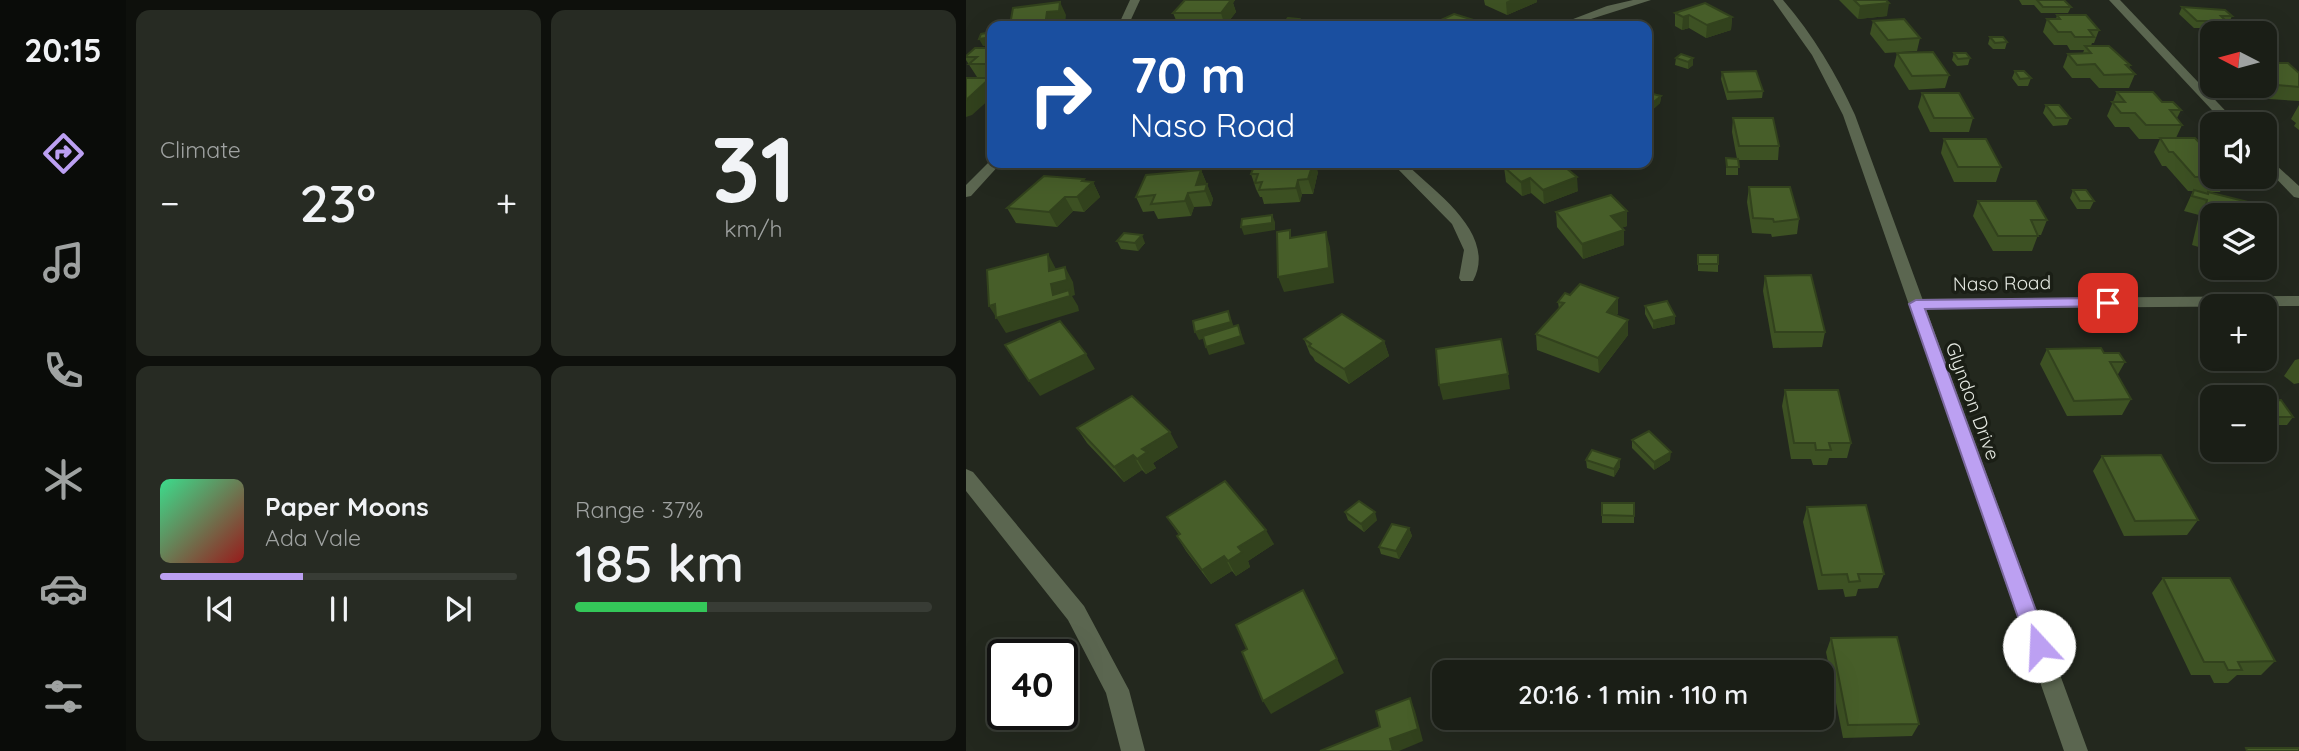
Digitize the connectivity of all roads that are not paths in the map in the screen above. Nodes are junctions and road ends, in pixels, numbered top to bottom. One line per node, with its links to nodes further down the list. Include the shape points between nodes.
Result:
1 (1135, 0): 5 (street)
2 (1646, 0): 6 (street)
3 (1777, 0): 15 (street, Glyndon Drive, via 1831,74)
4 (2114, 0): 7 (street)
5 (1125, 21)
6 (1574, 21)
7 (2221, 112)
8 (990, 168): 11 (street)
9 (1403, 168): 13 (street, via 1458,222 1472,250)
10 (2277, 171): 12 (street)
11 (966, 193)
12 (2299, 194)
13 (1467, 278)
14 (2299, 301): 15 (street, Naso Road)
15 (1916, 304): 18 (street, Glyndon Drive)
16 (966, 477): 17 (street, via 1076,613 1117,691)
17 (1133, 751)
18 (2077, 751)

